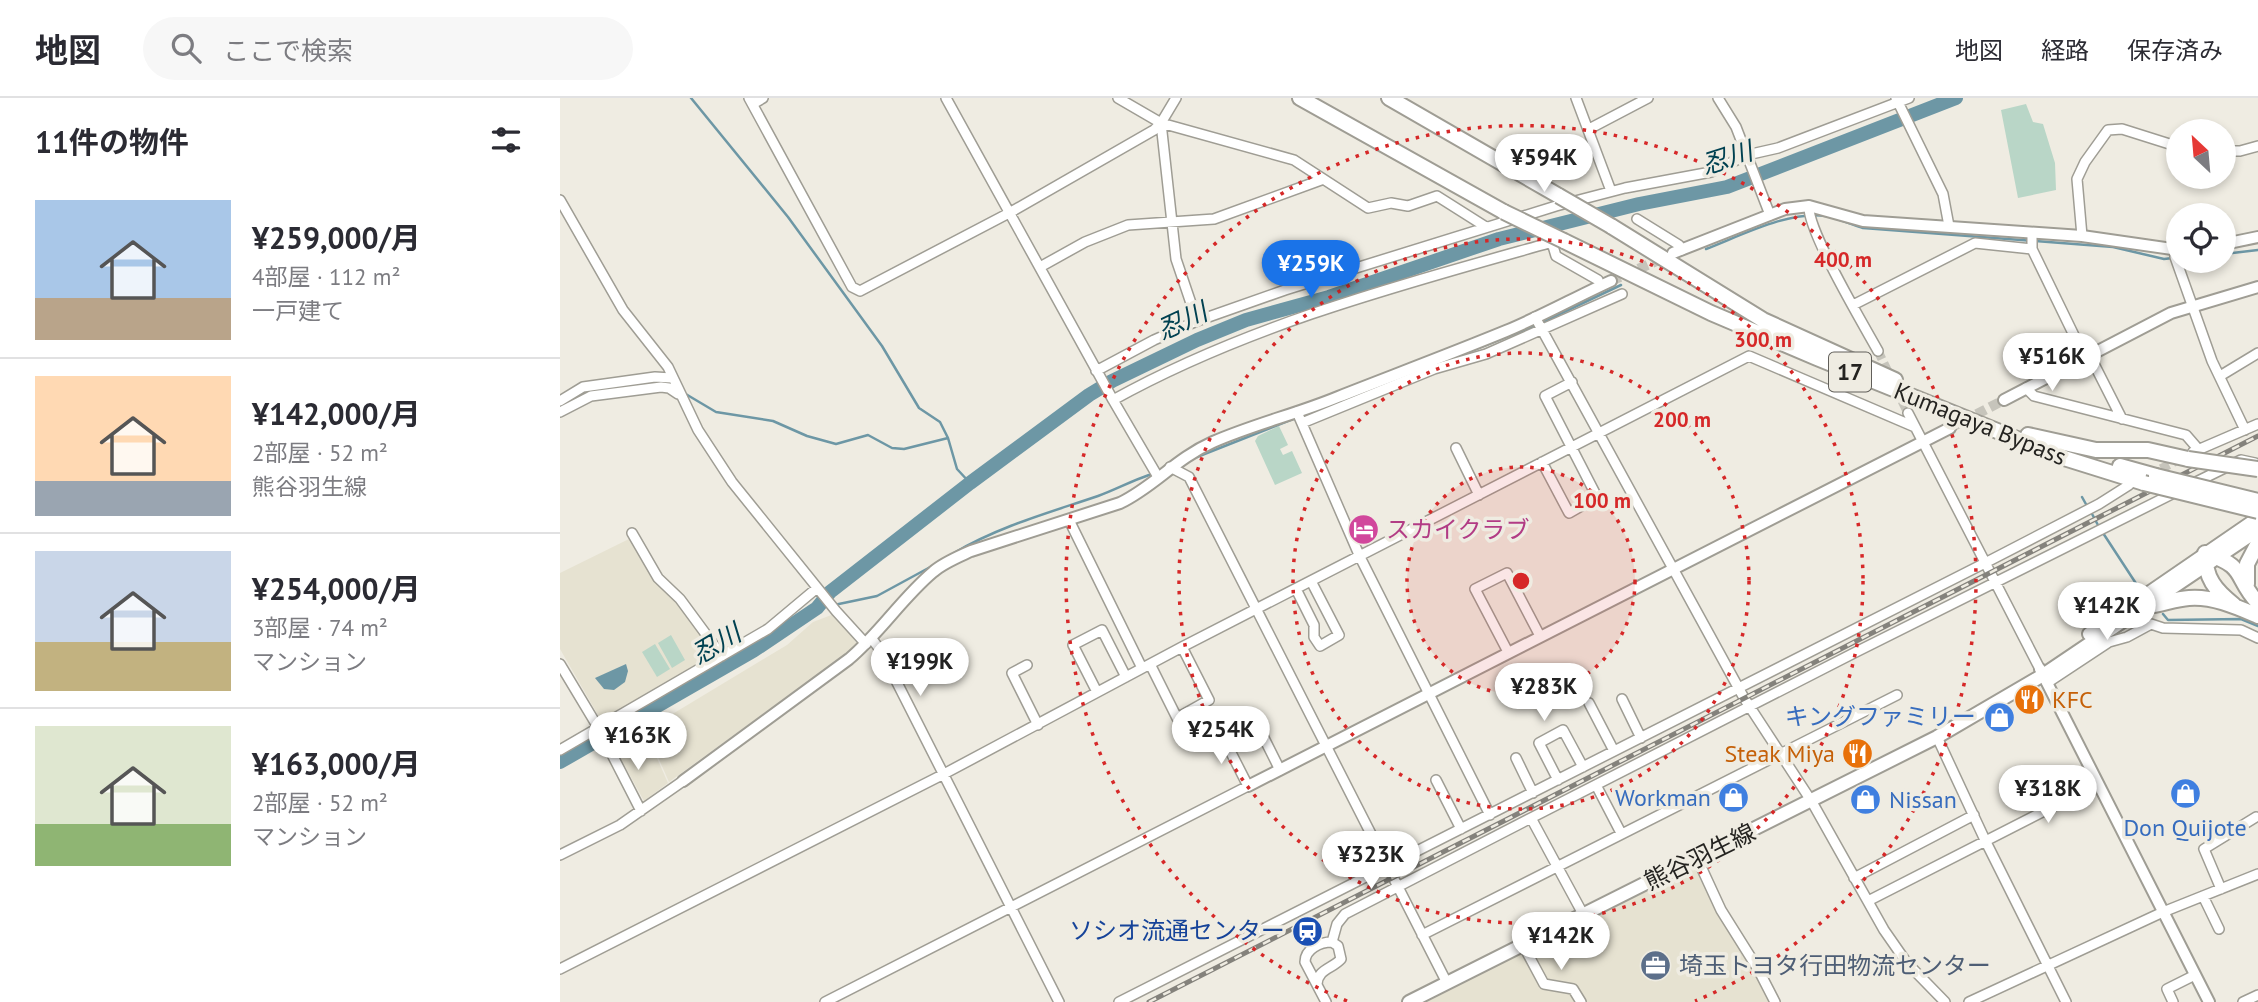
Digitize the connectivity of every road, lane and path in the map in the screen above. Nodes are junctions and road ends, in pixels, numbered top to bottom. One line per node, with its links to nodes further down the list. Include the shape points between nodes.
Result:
1 (763, 98): 11 (street)
2 (946, 98): 23 (street)
3 (1118, 98): 13 (street)
4 (1176, 98): 13 (street)
5 (1300, 98): 76 (highway, Kumagaya Bypass / 17, bridge, via 1504,212 1711,313 2064,458)
6 (1389, 98): 67 (highway, Kumagaya Bypass / 17, bridge, via 1763,320)
7 (1576, 98): 14 (street)
8 (1648, 98): 14 (street)
9 (1718, 98): 18 (street)
10 (1909, 98): 12 (street)
11 (751, 101): 23 (street, via 852,287 860,291)
12 (1898, 101): 18 (street); 27 (street, via 1943,194)
13 (1161, 123): 19 (street, via 1294,160); 23 (street); 26 (street)
14 (1589, 129): 20 (street)
15 (2166, 143): 29 (street, via 2108,130 2077,180)
16 (2258, 146): 17 (street)
17 (2236, 151)
18 (1748, 158): 20 (street, via 1694,177); 24 (street)
19 (1321, 180): 26 (street, via 1214,219); 28 (street, via 1368,208 1391,203 1408,206 1437,196)
20 (1611, 191): 28 (street)
21 (560, 200): 50 (street, via 623,310)
22 (1809, 210): 24 (street, via 1797,206); 27 (street, via 1863,221); 41 (street)
23 (1011, 212): 35 (street)
24 (1770, 215): 34 (street)
25 (1637, 219): 34 (street, via 1679,245)
26 (1172, 223): 35 (street, via 1128,225); 43 (street, via 1176,259)
27 (1949, 226): 31 (street)
28 (1486, 227): 43 (street)
29 (2081, 236): 31 (street); 33 (street)
30 (2258, 237): 32 (street)
31 (2032, 241): 41 (street, via 1975,243); 47 (street)
32 (2236, 242)
33 (2166, 248)
34 (1677, 252)
35 (1040, 267): 48 (street)
36 (2180, 273): 42 (street)
37 (1611, 281): 38 (street)
38 (1600, 286): 44 (street); 54 (street, via 1598,279 1556,256 1549,243 1408,283 1229,344)
39 (2258, 287): 42 (street)
40 (1622, 293): 44 (street)
41 (1853, 305): 45 (street)
42 (2191, 306): 47 (street); 49 (street)
43 (1197, 321): 48 (street)
44 (1538, 323): 51 (street); 60 (street, via 1507,331)
45 (1878, 351)
46 (2258, 353): 49 (street)
47 (2088, 357): 52 (street); 61 (street)
48 (1096, 372): 54 (street)
49 (2220, 376): 65 (street)
50 (672, 378): 53 (street); 56 (street, via 583,387)
51 (1572, 382): 66 (street); 69 (street, via 1545,396)
52 (2026, 388): 55 (street); 61 (street, via 2034,396)
53 (680, 395): 57 (street); 58 (street, via 661,387 591,396); 93 (street, via 732,482)
54 (1113, 400): 75 (street)
55 (2004, 400)
56 (560, 401)
57 (690, 404)
58 (560, 412)
59 (1908, 413): 63 (street)
60 (1299, 417): 73 (street, via 1256,424 1188,454); 85 (street)
61 (2122, 419): 71 (street, via 2186,435)
62 (2258, 424): 65 (street)
63 (1915, 427): 66 (street, via 1749,356); 68 (street)
64 (1950, 428): 68 (street)
65 (2245, 430): 71 (street)
66 (1599, 432): 69 (street); 88 (street)
67 (2028, 435): 71 (highway, via 2096,450); 76 (highway, Kumagaya Bypass / 17)
68 (1923, 441): 87 (street); 88 (street)
69 (1571, 447): 72 (street); 72 (street, via 1597,497 1569,513)
70 (1456, 448): 77 (street)
71 (2193, 454): 74 (highway, bridge)
72 (1542, 462): 77 (street)
73 (1170, 467): 75 (street); 97 (street, via 1189,477)
74 (2258, 468): 90 (street, via 2241,460)
75 (1158, 477): 81 (street, via 1140,494)
76 (2143, 481): 78 (highway, Kumagaya Bypass / 17, bridge); 79 (highway, Kumagaya Bypass / 17, bridge); 87 (street)
77 (1479, 495): 85 (street)
78 (2258, 501)
79 (2258, 512)
80 (2258, 518): 86 (main road, 熊谷羽生線)
81 (1069, 520): 101 (street, via 971,551 934,571); 107 (street)
82 (2258, 530): 86 (main road, 熊谷羽生線)
83 (632, 533): 104 (street, via 658,578 681,599)
84 (2258, 543): 91 (highway, via 2248,564)
85 (1360, 557): 89 (street); 112 (street)
86 (2209, 558): 91 (highway, via 2236,568); 95 (highway, via 2211,583); 96 (main road, 熊谷羽生線); 108 (main road, 熊谷羽生線)
87 (1985, 563): 90 (street); 110 (street)
88 (1674, 569): 99 (street); 110 (street)
89 (1311, 582): 92 (street); 92 (street, via 1339,635 1320,646)
90 (1995, 582): 108 (street); 116 (street)
91 (2246, 586): 94 (highway)
92 (1296, 589): 97 (street)
93 (819, 590): 101 (street); 104 (street, via 768,629)
94 (2258, 603)
95 (2234, 605): 96 (highway, via 2189,598); 98 (highway)
96 (2146, 606): 108 (main road, 熊谷羽生線)
97 (1257, 609): 102 (street); 123 (street)
98 (2258, 616)
99 (1540, 636): 103 (street); 103 (street, via 1507,573 1475,589)
100 (2258, 638): 108 (street, via 2241,630 2151,624)
101 (869, 642): 130 (street, via 881,651); 133 (street)
102 (1182, 647): 107 (street); 107 (street, via 1209,700 1177,718)
103 (1508, 652): 112 (street)
104 (722, 656): 119 (street)
105 (560, 664): 119 (street)
106 (1027, 665): 117 (street, via 1012,673)
107 (1146, 666): 109 (street)
108 (2043, 675): 122 (main road, 熊谷羽生線); 134 (street)
109 (1126, 677): 111 (street); 111 (street, via 1102,630 1073,645)
110 (1739, 688): 116 (street); 121 (street)
111 (1097, 692): 117 (street)
112 (1430, 692): 123 (street); 140 (street)
113 (1897, 695): 126 (street)
114 (1622, 699): 121 (street)
115 (1589, 703): 125 (street)
116 (1750, 707): 126 (street); 135 (street)
117 (1038, 725): 130 (street)
118 (1260, 730): 129 (street)
119 (600, 731): 124 (street); 139 (street)
120 (1221, 733): 136 (street)
121 (1641, 737): 125 (street)
122 (1937, 737): 138 (main road, 熊谷羽生線); 141 (street)
123 (1326, 747): 129 (street); 149 (street)
124 (560, 750)
125 (1614, 751): 128 (street)
126 (1780, 753): 138 (street); 145 (street)
127 (1516, 758): 137 (street)
128 (1583, 767): 132 (street); 132 (street, via 1563,730 1539,743)
129 (1280, 770): 136 (street)
130 (942, 775): 157 (street); 165 (street)
131 (1436, 780): 144 (street)
132 (1558, 780): 137 (street)
133 (683, 781): 139 (street)
134 (2097, 784): 146 (street); 158 (street)
135 (1596, 785): 143 (street); 145 (street)
136 (1248, 786): 157 (street)
137 (1533, 793): 140 (street)
138 (1812, 802): 148 (main road, 熊谷羽生線); 152 (street)
139 (641, 811): 147 (street)
140 (1490, 815): 144 (street)
141 (1974, 815): 146 (street); 152 (street)
142 (2256, 817): 154 (street, via 2204,849)
143 (1531, 818): 150 (street); 153 (street)
144 (1461, 829): 149 (street)
145 (1621, 833): 150 (street)
146 (1985, 839): 156 (street); 164 (street)
147 (560, 855)
148 (1697, 858): 159 (main road, 熊谷羽生線); 176 (street, via 1721,910)
149 (1388, 866): 153 (street); 172 (street)
150 (1557, 867): 159 (street); 161 (street)
151 (2258, 874): 154 (street)
152 (1854, 878): 156 (street)
153 (1398, 886): 161 (street); 162 (street, via 1345,914)
154 (2221, 889): 155 (street)
155 (2203, 896): 158 (street); 160 (street)
156 (1868, 901): 177 (street, via 1907,963)
157 (1010, 907): 170 (street); 171 (street)
158 (2163, 912): 164 (street); 166 (street)
159 (1583, 914): 163 (main road, 熊谷羽生線)
160 (2219, 929)
161 (1422, 934): 167 (street)
162 (1332, 942): 168 (street, via 1338,946 1341,960 1321,972); 168 (street, via 1305,956)
163 (1523, 945): 167 (main road, 熊谷羽生線); 175 (street, via 1544,984 1573,989)
164 (2049, 964): 178 (street); 179 (street)
165 (560, 970)
166 (2195, 975): 180 (street, via 2167,989); 181 (street)
167 (1447, 983): 174 (main road, 熊谷羽生線)
168 (1317, 984): 173 (street)
169 (2258, 995): 182 (street)
170 (825, 1002)
171 (1059, 1002)
172 (1119, 1002)
173 (1326, 1002)
174 (1409, 1002)
175 (1581, 1002)
176 (1775, 1002)
177 (1945, 1002)
178 (1969, 1002)
179 (2066, 1002)
180 (2173, 1002)
181 (2209, 1002)
182 (2243, 1002)

